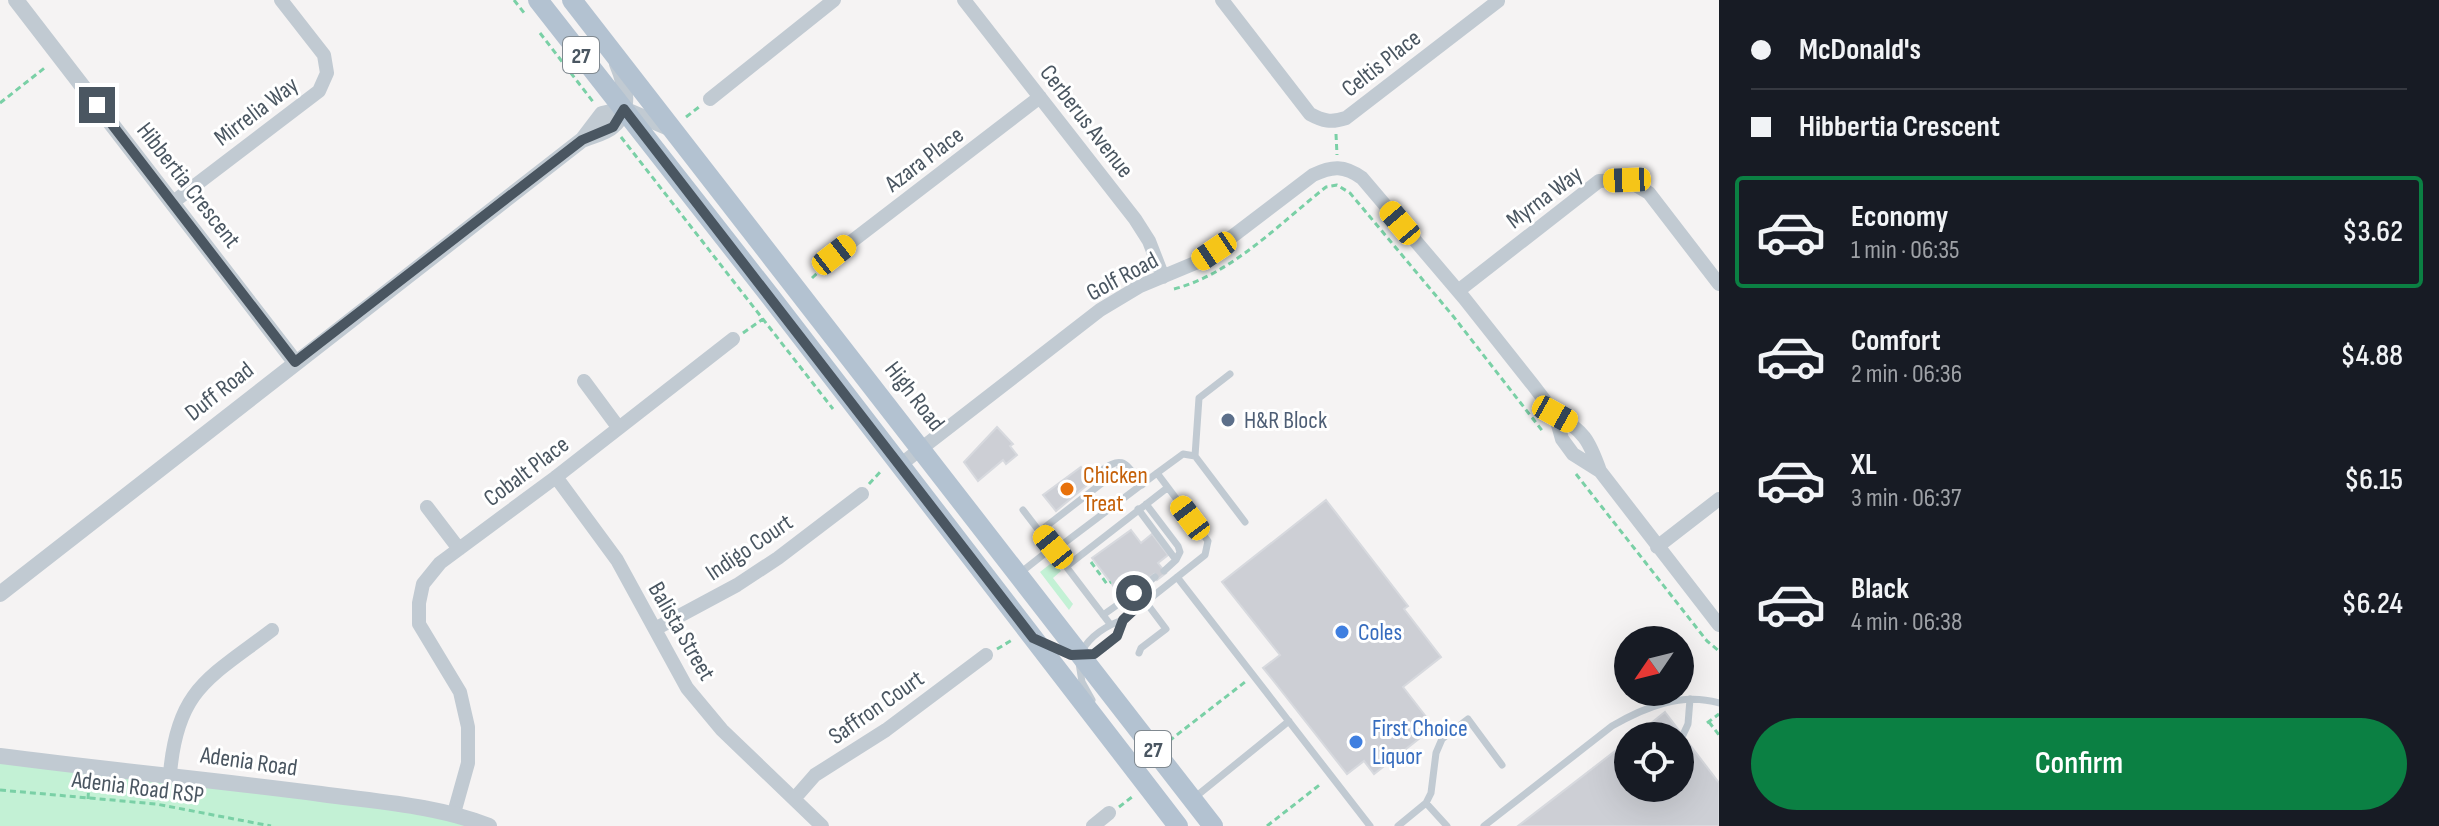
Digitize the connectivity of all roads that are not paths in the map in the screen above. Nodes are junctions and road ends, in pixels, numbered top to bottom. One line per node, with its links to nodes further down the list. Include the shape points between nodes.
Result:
1 (16, 0): 14 (street, Hibbertia Crescent)
2 (281, 0): 14 (street, Mirrelia Way, via 324,55 327,73 319,91)
3 (572, 0): 9 (main road, High Road / 27)
4 (834, 0): 11 (street)
5 (964, 0): 10 (street, Cerberus Avenue)
6 (1222, 0): 7 (street, Celtis Place, via 1310,114 1330,122 1346,118)
7 (1498, 1)
8 (531, 7): 12 (main road, 27)
9 (612, 51): 12 (street, via 626,97); 13 (main road, High Road / 27)
10 (1040, 97): 15 (street, Azara Place); 16 (street, Cerberus Avenue, via 1135,219)
11 (710, 99)
12 (613, 117): 13 (street); 20 (street, Duff Road); 26 (main road, 27)
13 (673, 130): 24 (main road, High Road / 27)
14 (172, 203): 20 (street, Hibbertia Crescent)
15 (834, 255)
16 (1163, 277): 18 (street, Golf Road, via 1200,261 1313,175 1337,167 1362,178); 24 (street, Golf Road, via 1100,310)
17 (1719, 284): 18 (street, Myrna Way, via 1649,193 1627,180 1599,181)
18 (1458, 291): 40 (street, Golf Road, via 1555,414 1573,454 1600,471)
19 (733, 339): 23 (street, Cobalt Place)
20 (295, 362): 49 (street, Duff Road)
21 (1230, 374): 25 (lane, via 1199,398)
22 (584, 381): 23 (street)
23 (618, 427): 30 (street, Cobalt Place)
24 (922, 448): 26 (street, Golf Road); 45 (main road, High Road / 27)
25 (1195, 456): 29 (lane, via 1183,454); 38 (lane)
26 (900, 465): 57 (main road, 27)
27 (1130, 469): 28 (lane, via 1119,461); 31 (lane); 39 (lane, via 1119,470)
28 (1098, 473)
29 (1157, 473): 31 (lane); 32 (lane)
30 (556, 477): 41 (street, Cobalt Place); 55 (street, Balista Street, via 617,560)
31 (1142, 485): 42 (lane)
32 (1167, 488): 35 (lane); 47 (lane, via 1208,541 1205,555)
33 (862, 494): 55 (street, Indigo Court, via 737,585)
34 (1719, 499): 40 (street)
35 (1142, 506): 43 (lane); 44 (lane, via 1176,560)
36 (427, 507): 41 (street)
37 (1023, 510): 39 (lane)
38 (1245, 522)
39 (1040, 531): 42 (lane)
40 (1657, 547): 54 (street, Golf Road)
41 (459, 549): 72 (street, Cobalt Place, via 423,584 419,603 419,624 460,692 468,727 468,763)
42 (1054, 549): 43 (lane); 45 (lane)
43 (1067, 566): 51 (lane)
44 (1164, 571)
45 (1018, 575): 60 (main road, High Road / 27)
46 (1155, 577): 48 (lane)
47 (1177, 577): 50 (lane); 64 (lane)
48 (1143, 586)
49 (0, 594)
50 (1142, 604): 51 (lane, via 1132,595); 52 (lane); 58 (lane, via 1166,629)
51 (1103, 615): 53 (lane)
52 (1123, 620): 53 (lane); 60 (lane, via 1117,636 1094,654)
53 (1110, 624): 60 (lane, via 1086,643)
54 (1719, 625)
55 (655, 629): 69 (street, Balista Street, via 687,688)
56 (272, 630): 68 (street, via 201,684 183,711)
57 (1033, 638): 60 (lane); 65 (main road, 27)
58 (1139, 653)
59 (986, 655): 69 (street, Saffron Court, via 815,775)
60 (1080, 655): 65 (lane, via 1082,682); 70 (main road, High Road / 27)
61 (1694, 700): 62 (lane)
62 (1719, 703)
63 (1656, 706): 82 (lane, via 1612,726)
64 (1289, 721): 70 (lane); 79 (lane)
65 (1113, 741): 77 (main road, 27)
66 (0, 756): 68 (street, Adenia Road)
67 (1502, 765): 71 (lane, via 1468,719 1442,739)
68 (170, 774): 72 (street, Adenia Road)
69 (794, 799): 75 (street, Balista Street)
70 (1192, 799): 78 (main road, High Road / 27)
71 (1426, 803): 80 (lane); 81 (lane)
72 (454, 813): 74 (street, Adenia Road)
73 (1109, 813): 76 (street)
74 (489, 826)
75 (822, 826)
76 (1093, 826)
77 (1178, 826)
78 (1213, 826)
79 (1370, 826)
80 (1398, 826)
81 (1447, 826)
82 (1484, 826)

